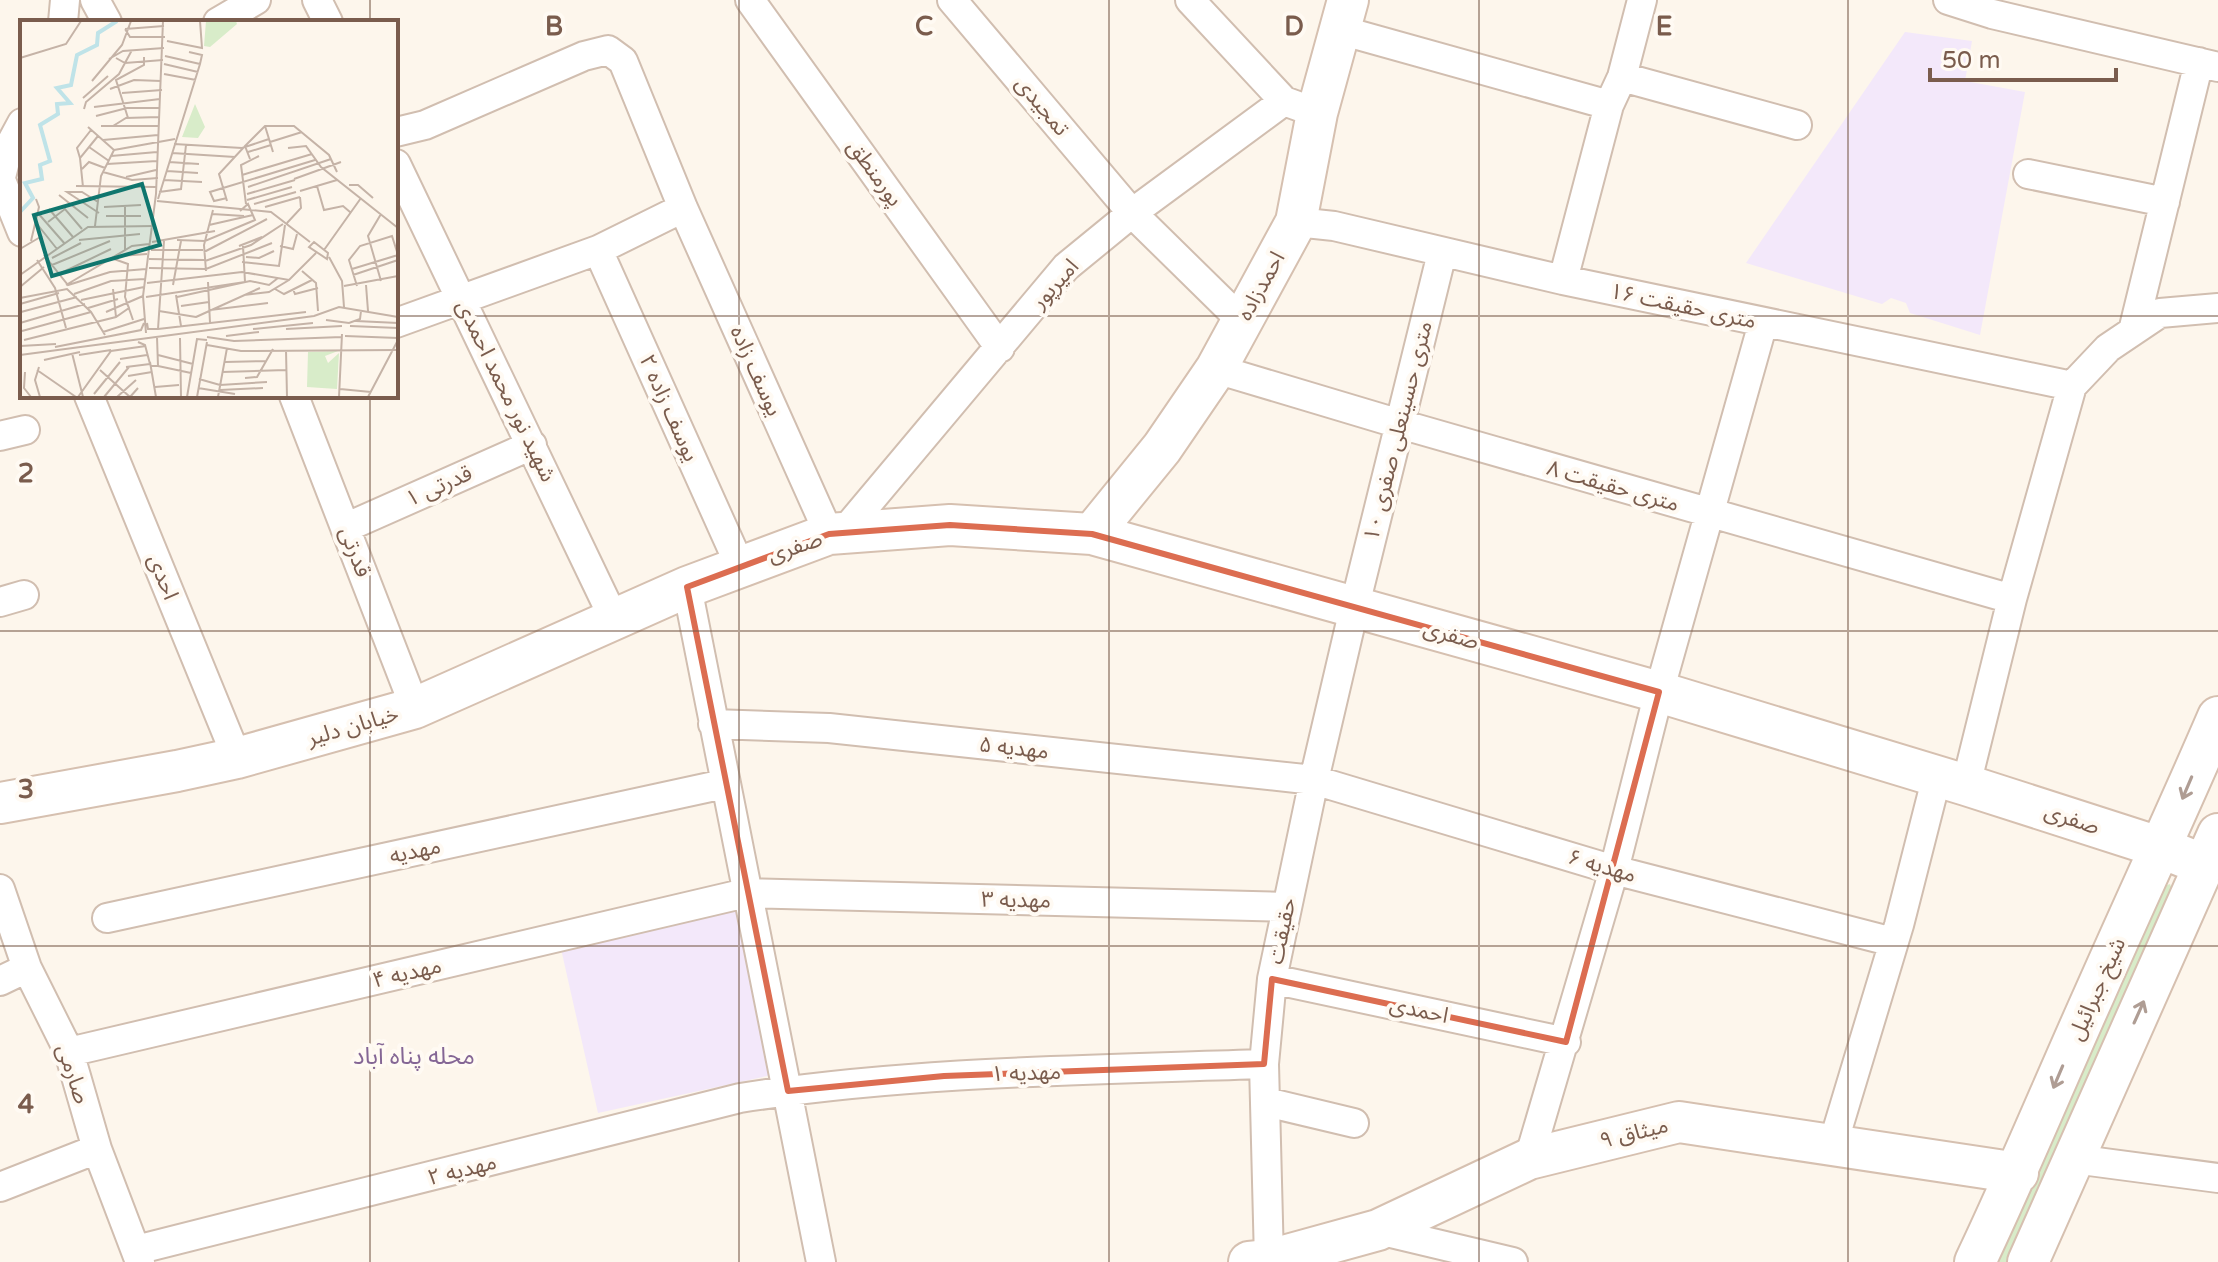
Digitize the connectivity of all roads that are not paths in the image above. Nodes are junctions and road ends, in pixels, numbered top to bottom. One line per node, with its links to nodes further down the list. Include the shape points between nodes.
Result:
1 (65, 0): 12 (street)
2 (95, 0): 13 (street)
3 (256, 0): 14 (street)
4 (317, 0): 15 (street)
5 (750, 0): 41 (street, پورمنطق)
6 (952, 0): 29 (street, تمجیدی)
7 (1190, 0): 19 (street)
8 (1642, 0): 17 (street)
9 (1948, 0): 10 (street)
10 (1994, 7): 16 (street)
11 (1344, 15): 18 (street); 19 (street, احمدزاده)
12 (63, 20)
13 (106, 20)
14 (221, 20)
15 (327, 20)
16 (2209, 65): 27 (street)
17 (1622, 77): 18 (street); 20 (street)
18 (1609, 105): 34 (street)
19 (1301, 107): 29 (street, امیرپور); 30 (street, احمدزاده)
20 (1797, 125)
21 (20, 126): 23 (street)
22 (398, 132): 28 (street, یوسف زاده, via 608,50 623,61)
23 (4, 151): 26 (street)
24 (398, 168): 35 (street, شهید نور محمد احمدی)
25 (2028, 174): 27 (street)
26 (0, 180): 31 (street)
27 (2165, 202): 40 (street)
28 (683, 208): 32 (street); 50 (street, یوسف زاده)
29 (1132, 213): 37 (street, تمجیدی); 41 (street, امیرپور, via 1066,267)
30 (1296, 222): 33 (street, ۱۶ متری حقیقت); 37 (street, احمدزاده)
31 (20, 227)
32 (598, 250): 35 (street); 52 (street, یوسف زاده ۲)
33 (1442, 253): 34 (street, ۱۶ متری حقیقت); 46 (street, ۱۰ متری حسینعلی صفری)
34 (1563, 280): 39 (street, ۱۶ متری حقیقت)
35 (462, 299): 38 (street); 47 (street, شهید نور محمد احمدی)
36 (2218, 308): 40 (street, via 2160,313)
37 (1242, 321): 42 (street, احمدزاده)
38 (398, 322)
39 (1763, 323): 43 (street, ۱۶ متری حقیقت); 48 (street)
40 (2133, 331): 43 (street, via 2108,348)
41 (1000, 348): 50 (street, امیرپور)
42 (1216, 369): 46 (street, ۸ متری حقیقت); 51 (street, احمدزاده, via 1162,448)
43 (2072, 386): 54 (street)
44 (90, 398): 61 (street, احدی)
45 (295, 398): 49 (street, قدرتی)
46 (1400, 424): 48 (street, ۸ متری حقیقت); 55 (street, ۱۰ متری حسینعلی صفری)
47 (532, 445): 49 (street, قدرتی ۱); 56 (street, شهید نور محمد احمدی)
48 (1709, 513): 54 (street, ۸ متری حقیقت); 57 (street)
49 (345, 528): 58 (street, قدرتی)
50 (835, 534): 51 (street, صفری, via 950,525); 52 (street, صفری)
51 (1092, 534): 55 (street, صفری)
52 (740, 566): 53 (street, صفری)
53 (687, 587): 56 (street, خیابان دلیر); 60 (street)
54 (2012, 599): 63 (street)
55 (1354, 609): 57 (street, صفری); 62 (street, حقیقت)
56 (614, 619): 58 (street, خیابان دلیر)
57 (1659, 692): 63 (street, صفری); 68 (street)
58 (415, 708): 61 (street, خیابان دلیر)
59 (2218, 717): 66 (street, شیخ جبرائیل, one-way to 66)
60 (713, 724): 62 (street, مهدیه ۵, via 829,728); 64 (street)
61 (237, 758): 65 (street, خیابان دلیر)
62 (1314, 780): 68 (street, مهدیه ۶); 71 (street, حقیقت)
63 (1952, 780): 66 (street, صفری); 73 (street)
64 (724, 784): 70 (street); 72 (street, مهدیه)
65 (0, 803)
66 (2162, 848): 67 (street, صفری); 87 (street, شیخ جبرائیل, one-way to 87)
67 (2211, 850): 86 (street, one-way to 67)
68 (1614, 870): 73 (street, مهدیه ۶); 77 (street)
69 (0, 889): 74 (street, صارمی)
70 (746, 893): 71 (street, مهدیه ۳); 78 (street, مهدیه ۴); 80 (street)
71 (1287, 907): 75 (street, حقیقت)
72 (107, 918)
73 (1893, 942): 83 (street)
74 (27, 968): 76 (street); 78 (street, صارمی)
75 (1272, 979): 77 (street, احمدی); 79 (street, حقیقت)
76 (0, 981)
77 (1566, 1042): 85 (street)
78 (69, 1052): 84 (street, صارمی)
79 (1264, 1064): 80 (street, مهدیه ۱, via 944,1076); 81 (street, حقیقت)
80 (788, 1091): 91 (street, مهدیه ۲, via 740,1098); 93 (street)
81 (1266, 1102): 82 (street); 92 (street, حقیقت)
82 (1354, 1123)
83 (1833, 1144): 85 (street, میثاق ۹, via 1679,1122); 87 (street, میثاق ۹)
84 (97, 1149): 89 (street); 91 (street, صارمی)
85 (1529, 1159): 90 (street, میثاق ۹)
86 (2074, 1159): 88 (street); 96 (street)
87 (2018, 1173): 95 (street, شیخ جبرائیل)
88 (2218, 1178)
89 (0, 1187)
90 (1378, 1230): 92 (street, میثاق ۹); 94 (street)
91 (138, 1256)
92 (1264, 1261)
93 (821, 1262)
94 (1513, 1262)
95 (1975, 1262)
96 (2028, 1262)

